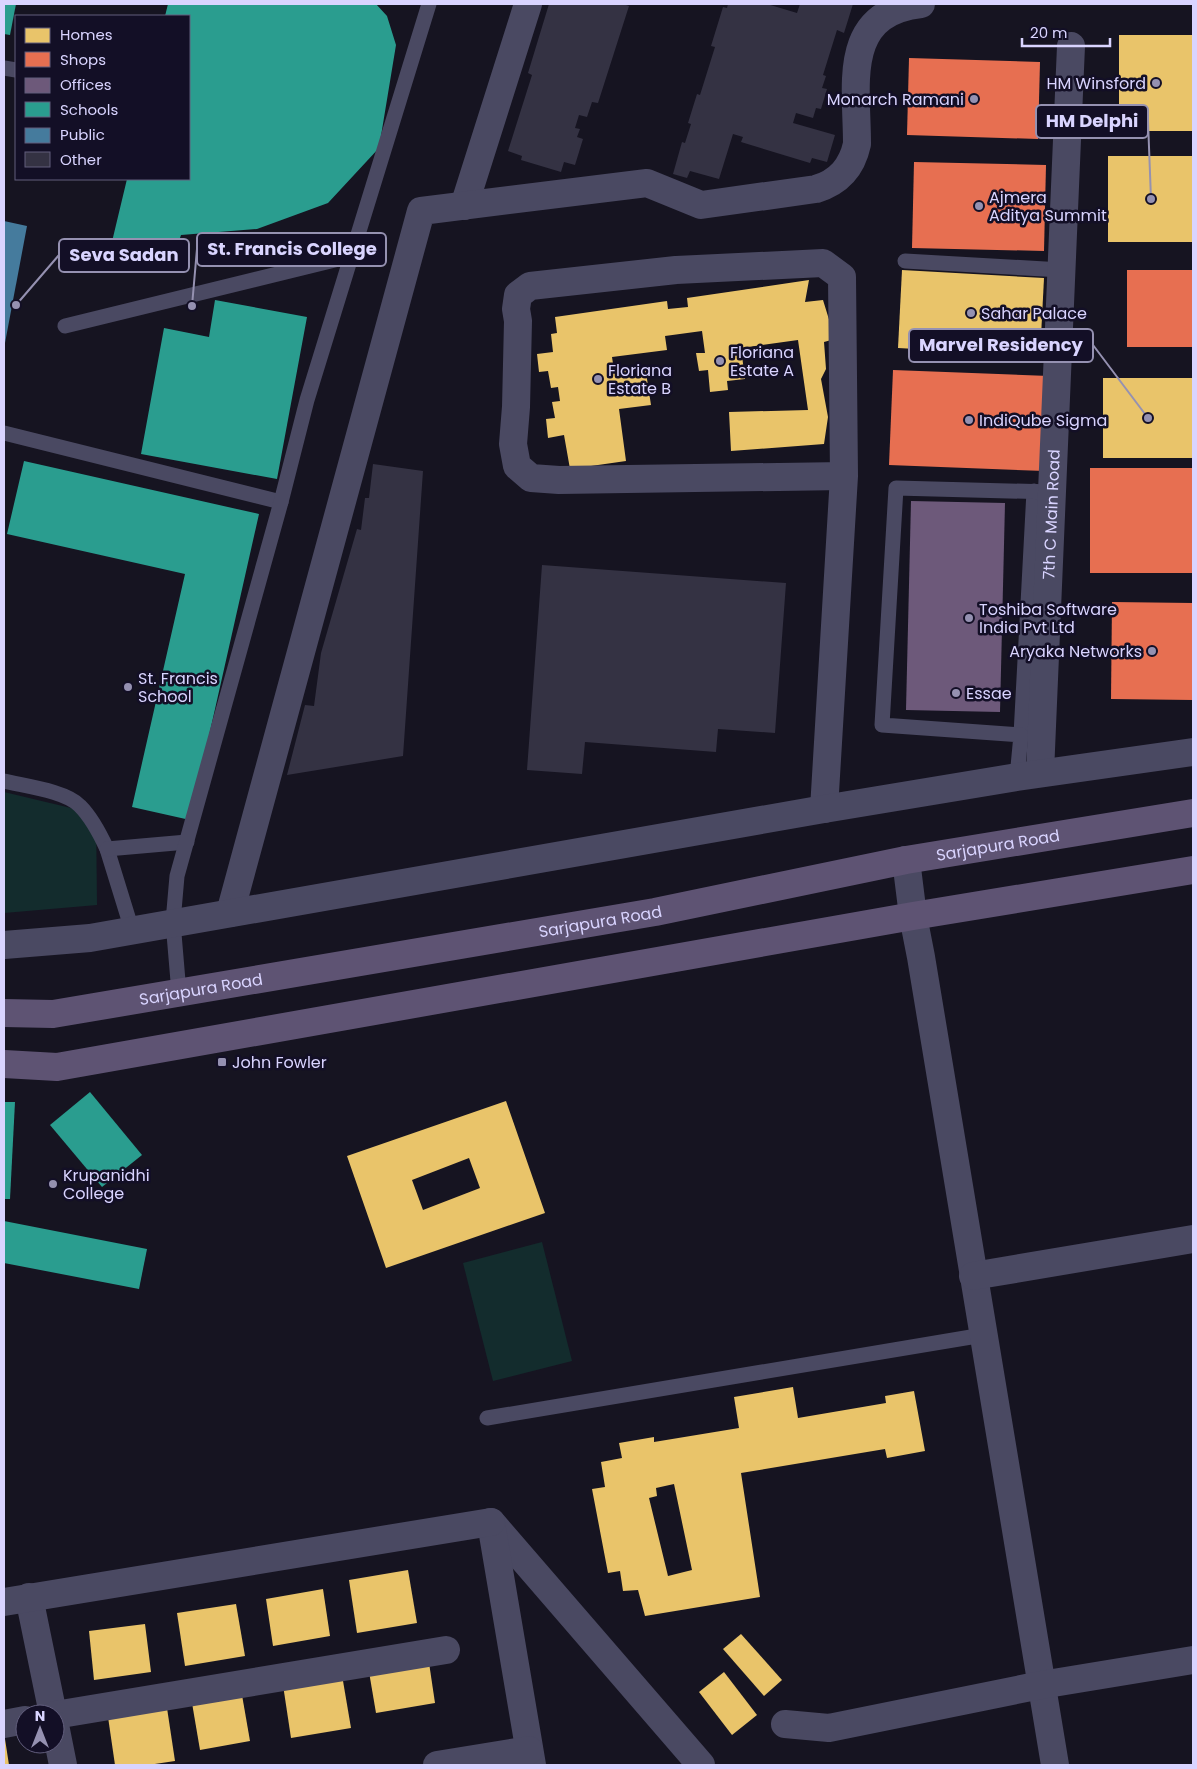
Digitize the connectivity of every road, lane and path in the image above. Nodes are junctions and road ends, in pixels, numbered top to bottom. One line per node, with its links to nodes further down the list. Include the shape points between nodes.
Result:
1 (429, 4): 6 (lane)
2 (528, 4): 5 (street)
3 (921, 4): 5 (street, via 893,10 882,17 864,38 858,53 855,154 843,174 826,186 701,204 647,183)
4 (1071, 46): 8 (street, 7th C Main Road)
5 (464, 206): 24 (street, via 421,211)
6 (351, 256): 9 (lane); 13 (lane, via 307,400)
7 (905, 261): 8 (lane)
8 (1062, 270): 12 (street, 7th C Main Road)
9 (65, 326)
10 (4, 433): 13 (lane)
11 (844, 476): 11 (street, via 842,277 823,263 666,271 530,286 518,296 513,444 517,466 531,478); 18 (street)
12 (1044, 492): 14 (lane); 14 (lane, via 896,488 882,725); 16 (street, 7th C Main Road)
13 (281, 502): 20 (lane)
14 (1021, 735): 16 (lane)
15 (1193, 752): 16 (street)
16 (1029, 775): 18 (street)
17 (4, 781): 21 (lane, via 57,794 80,805)
18 (824, 809): 24 (street)
19 (1193, 814): 22 (main road, Sarjapura Road)
20 (187, 842): 21 (lane); 26 (lane, via 177,876)
21 (107, 849): 27 (lane)
22 (906, 860): 25 (street); 29 (main road, Sarjapura Road, via 655,912)
23 (1193, 870): 25 (main road)
24 (230, 913): 26 (street)
25 (912, 916): 31 (main road, via 57,1067); 33 (street)
26 (173, 922): 27 (street); 29 (lane)
27 (132, 930): 28 (street, via 90,938)
28 (4, 945)
29 (179, 993): 30 (main road, Sarjapura Road, via 54,1014)
30 (4, 1013)
31 (4, 1064)
32 (1193, 1239): 33 (street)
33 (973, 1276): 34 (street)
34 (983, 1335): 35 (lane); 40 (street)
35 (487, 1418)
36 (491, 1522): 37 (street); 44 (street); 46 (street)
37 (16, 1599): 41 (street)
38 (446, 1650): 42 (street)
39 (1193, 1660): 40 (street)
40 (1041, 1685): 43 (street, via 829,1728); 47 (street)
41 (51, 1704)
42 (65, 1712)
43 (785, 1724)
44 (530, 1758): 45 (street)
45 (437, 1765)
46 (701, 1765)
47 (1054, 1765)

